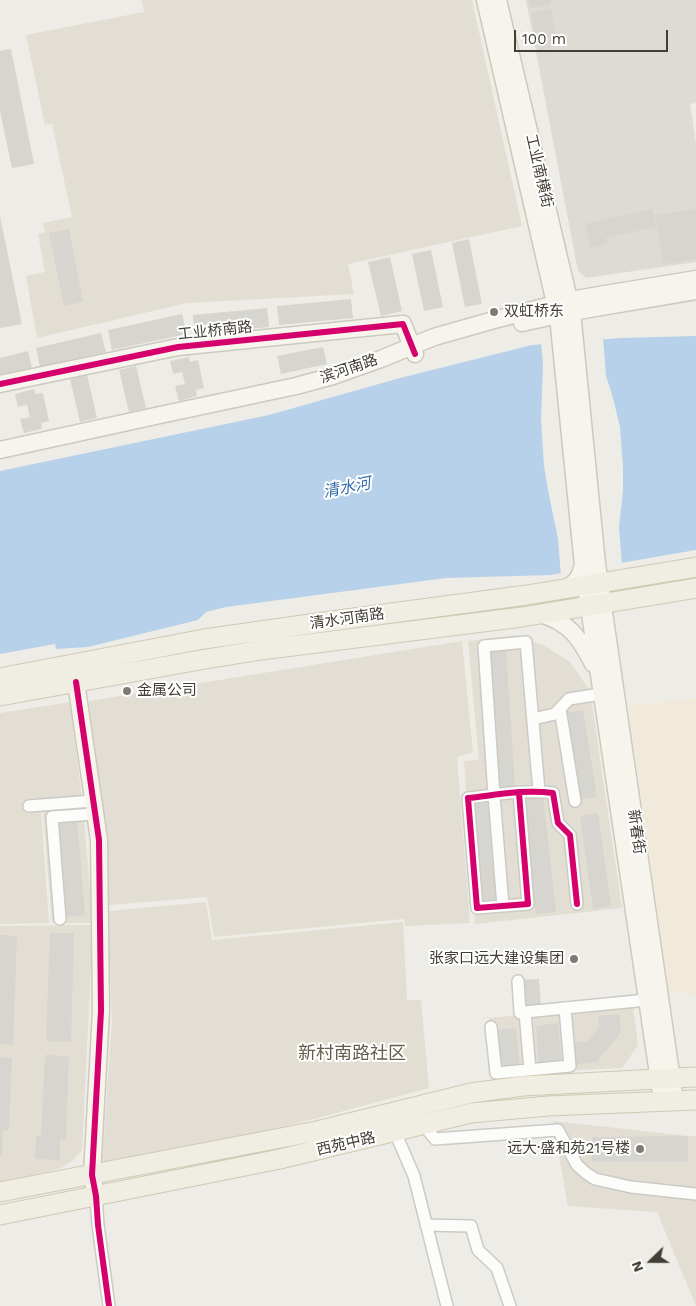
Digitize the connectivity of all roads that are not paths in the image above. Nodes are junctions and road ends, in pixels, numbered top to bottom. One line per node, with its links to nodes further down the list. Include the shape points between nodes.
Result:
1 (485, 0): 5 (main road, 工业南横街)
2 (498, 0): 5 (main road, 工业南横街)
3 (696, 279): 5 (main road, 滨河南路, via 605,294)
4 (696, 291): 5 (main road, 滨河南路)
5 (564, 308): 6 (main road, 滨河南路, via 434,337); 10 (main road, 工业南横街)
6 (414, 350): 7 (main road, 工业桥南路, via 403,324 178,347); 8 (main road, 滨河南路, via 296,386); 9 (main road, 滨河南路, via 332,383)
7 (0, 384)
8 (0, 450)
9 (0, 457)
10 (590, 565): 12 (main road); 13 (main road, 新春街); 15 (main road, via 577,581)
11 (696, 567): 12 (main road, 清水河南路)
12 (620, 580): 13 (main road, 清水河南路)
13 (593, 584): 15 (main road, 清水河南路); 17 (main road, 新春街)
14 (696, 588): 16 (main road, 清水河南路)
15 (564, 589): 21 (main road, 清水河南路, via 204,639)
16 (636, 598): 17 (main road, 清水河南路); 19 (main road, via 612,617)
17 (596, 605): 18 (main road, 清水河南路); 19 (main road, 新春街); 20 (main road, 新春街)
18 (540, 614): 20 (main road, via 554,618 578,638); 22 (main road, 清水河南路, via 190,661)
19 (608, 631): 43 (main road, 新春街)
20 (598, 675): 23 (main road, 新春街)
21 (0, 678)
22 (76, 682): 24 (main road, 清水河南路); 32 (main road)
23 (601, 694): 25 (street, via 569,699); 37 (main road, 新春街)
24 (0, 696)
25 (560, 709): 26 (street, via 556,714); 30 (street)
26 (533, 719): 27 (street); 29 (street, via 526,642 484,646)
27 (539, 791): 28 (street); 33 (street, via 553,792 558,823 570,835)
28 (519, 793): 29 (street); 34 (street, via 528,904)
29 (494, 795): 34 (street); 34 (street, via 468,798 477,908)
30 (575, 801)
31 (29, 806): 32 (street)
32 (94, 808): 35 (street, via 52,817); 48 (main road, via 99,840 101,1011)
33 (577, 904)
34 (503, 906)
35 (60, 920)
36 (518, 982): 39 (street, via 520,1012)
37 (648, 1000): 38 (street); 43 (main road, 新春街)
38 (565, 1008): 39 (street); 41 (street, via 570,1066)
39 (525, 1012): 41 (street)
40 (491, 1027): 41 (street, via 496,1073)
41 (530, 1070)
42 (696, 1077): 43 (main road, 西苑中路)
43 (666, 1078): 45 (main road, 新春街); 48 (main road, 西苑中路, via 523,1086 471,1093 317,1131)
44 (696, 1100): 45 (main road, 西苑中路)
45 (668, 1101): 46 (main road, 西苑中路, via 509,1109 471,1113)
46 (424, 1125): 47 (main road, 西苑中路); 50 (street, via 435,1139 558,1130 577,1165 595,1179 631,1187)
47 (395, 1132): 51 (main road, 西苑中路); 53 (street, via 414,1176)
48 (92, 1175): 49 (main road, 西苑中路); 51 (main road)
49 (0, 1192)
50 (696, 1194)
51 (96, 1196): 52 (main road, 西苑中路); 54 (street)
52 (0, 1215)
53 (426, 1225): 55 (street); 56 (street, via 471,1226 478,1250 496,1268)
54 (109, 1306)
55 (447, 1306)
56 (510, 1306)

